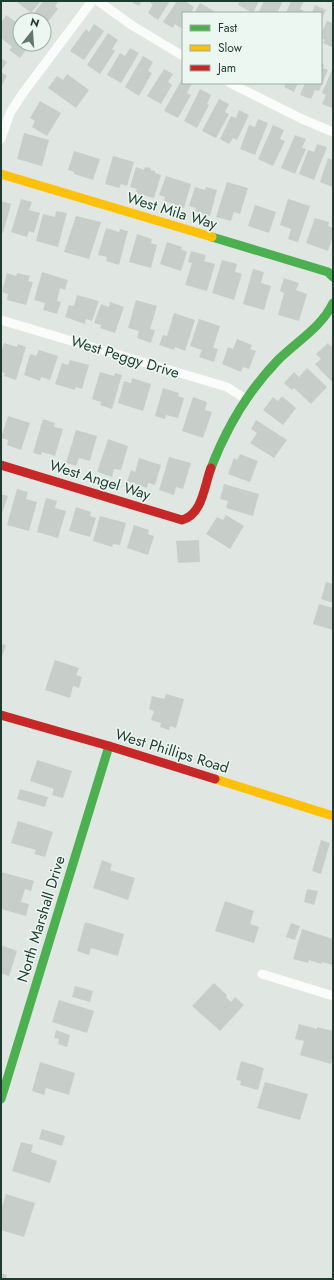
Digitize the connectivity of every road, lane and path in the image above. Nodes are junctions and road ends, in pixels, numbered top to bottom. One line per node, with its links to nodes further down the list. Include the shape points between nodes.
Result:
1 (92, 1): 6 (street, via 23,93 10,113)
2 (98, 1): 3 (street)
3 (182, 55)
4 (232, 84): 5 (street)
5 (333, 132)
6 (1, 139)
7 (1, 174): 8 (street, West Mila Way, via 328,272)
8 (333, 277)
9 (333, 303): 11 (street, via 320,323 285,353)
10 (1, 320): 11 (street, West Peggy Drive, via 227,387)
11 (247, 400): 12 (street, West Angel Way, via 220,447 209,471 198,508 191,518 182,520)
12 (1, 466)
13 (1, 715): 14 (street, West Phillips Road)
14 (109, 746): 15 (street, West Phillips Road); 18 (street, North Marshall Drive)
15 (333, 816)
16 (262, 974): 17 (street)
17 (333, 996)
18 (1, 1099)

